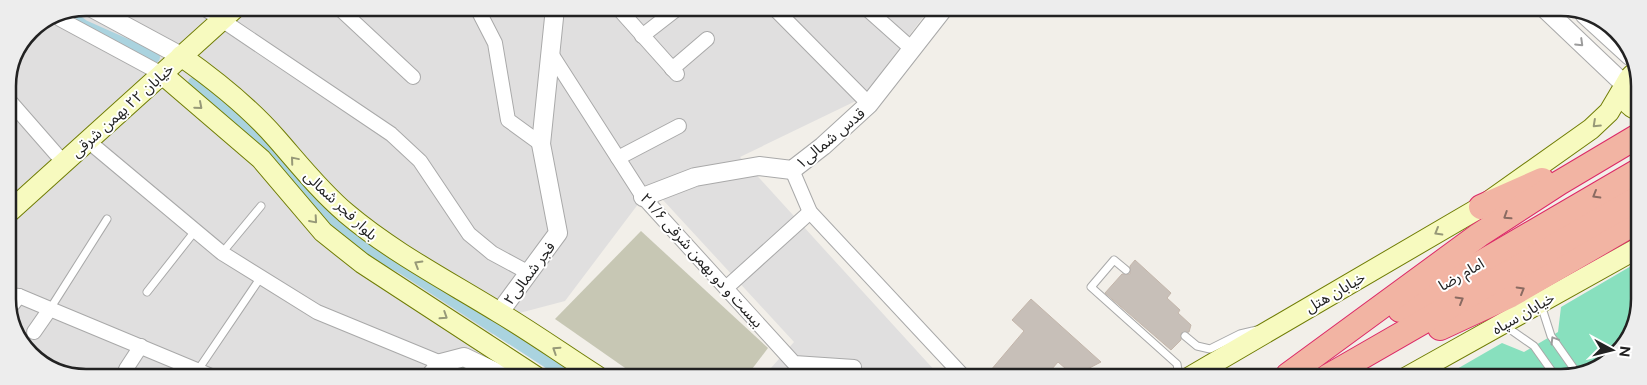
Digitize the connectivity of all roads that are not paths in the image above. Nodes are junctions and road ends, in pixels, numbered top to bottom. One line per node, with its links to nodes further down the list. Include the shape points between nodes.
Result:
1 (107, 16): 20 (street)
2 (226, 16): 20 (main road, خیابان ۲۲ بهمن شرقی)
3 (231, 16): 50 (street, via 391,134 420,161 469,234 492,253)
4 (348, 16): 22 (street)
5 (482, 16): 33 (street, via 495,42 508,120)
6 (554, 16): 19 (street)
7 (625, 16): 15 (street)
8 (668, 16): 15 (street)
9 (782, 16): 26 (street)
10 (875, 16): 18 (street)
11 (938, 16): 18 (street, قدس شمالی۱)
12 (1554, 16): 23 (street, one-way to 23)
13 (63, 21): 21 (street)
14 (1602, 30): 17 (street)
15 (642, 36): 16 (street, via 674,71)
16 (707, 40)
17 (1612, 40)
18 (912, 49): 26 (street, قدس شمالی۱)
19 (550, 52): 33 (street); 34 (street, بیست و دو بهمن شرقی ۲۱/۶)
20 (181, 56): 21 (main road, خیابان ۲۲ بهمن شرقی); 57 (main road, بلوار فجر شمالی, one-way to 20, via 380,241 344,211 301,168 275,136 210,77)
21 (162, 74): 32 (main road, خیابان ۲۲ بهمن شرقی); 71 (main road, بلوار فجر شمالی, one-way to 71, via 261,159 323,232 362,263)
22 (413, 77)
23 (1630, 77)
24 (1630, 80): 42 (main road, خیابان هتل, one-way to 42, via 1609,112 1591,129)
25 (1630, 81): 27 (main road, via 1625,98)
26 (869, 104): 36 (street, قدس شمالی۱)
27 (1631, 105)
28 (16, 108): 35 (street)
29 (679, 126): 34 (street)
30 (1631, 139): 42 (highway)
31 (1631, 140): 76 (highway, one-way to 76, via 1479,235)
32 (88, 141): 35 (main road, خیابان ۲۲ بهمن شرقی); 46 (street)
33 (541, 144): 50 (street, فجر شمالی۲, via 558,233)
34 (618, 158): 38 (street, بیست و دو بهمن شرقی ۲۱/۶)
35 (64, 163): 40 (main road, خیابان ۲۲ بهمن شرقی)
36 (792, 170): 38 (street, قدس شمالی۱, via 759,166 695,177); 43 (street)
37 (1631, 175): 77 (highway, امام رضا, one-way to 77)
38 (643, 197): 52 (street, بیست و دو بهمن شرقی ۲۱/۶)
39 (1631, 202): 78 (highway, امام رضا, one-way to 39)
40 (16, 206)
41 (261, 206): 48 (lane)
42 (1481, 208): 59 (main road, خیابان هتل, one-way to 59)
43 (810, 212): 52 (street); 73 (street)
44 (107, 220): 56 (lane)
45 (1631, 225): 79 (highway, one-way to 45, via 1511,295)
46 (195, 231): 48 (street); 53 (lane)
47 (1631, 252): 55 (main road, خیابان سپاه)
48 (222, 253): 51 (street)
49 (1126, 270): 74 (lane, via 1114,260 1091,287 1177,364)
50 (529, 273): 57 (street, فجر شمالی۲)
51 (261, 277): 67 (lane); 68 (street, via 317,312)
52 (726, 288): 63 (street, بیست و دو بهمن شرقی ۲۱/۶, via 794,363)
53 (147, 292)
54 (16, 297): 56 (street)
55 (1540, 303): 58 (main road, خیابان سپاه); 64 (lane, one-way to 55, via 1551,336)
56 (50, 308): 60 (street); 62 (street)
57 (499, 313): 72 (main road, بلوار فجر شمالی, one-way to 57)
58 (1503, 325): 80 (main road, خیابان سپاه); 81 (lane, via 1534,346)
59 (1269, 330): 61 (lane, via 1240,334 1210,349 1197,346); 75 (main road, خیابان هتل)
60 (34, 332)
61 (1185, 336)
62 (141, 346): 65 (street); 66 (street)
63 (854, 367)
64 (1573, 367)
65 (126, 369)
66 (196, 369)
67 (199, 369)
68 (433, 369)
69 (437, 369): 70 (street, via 464,357)
70 (489, 369)
71 (524, 369)
72 (585, 369)
73 (957, 369)
74 (1178, 369)
75 (1203, 369)
76 (1296, 369)
77 (1298, 369)
78 (1341, 369)
79 (1351, 369)
80 (1422, 369)
81 (1550, 369)

